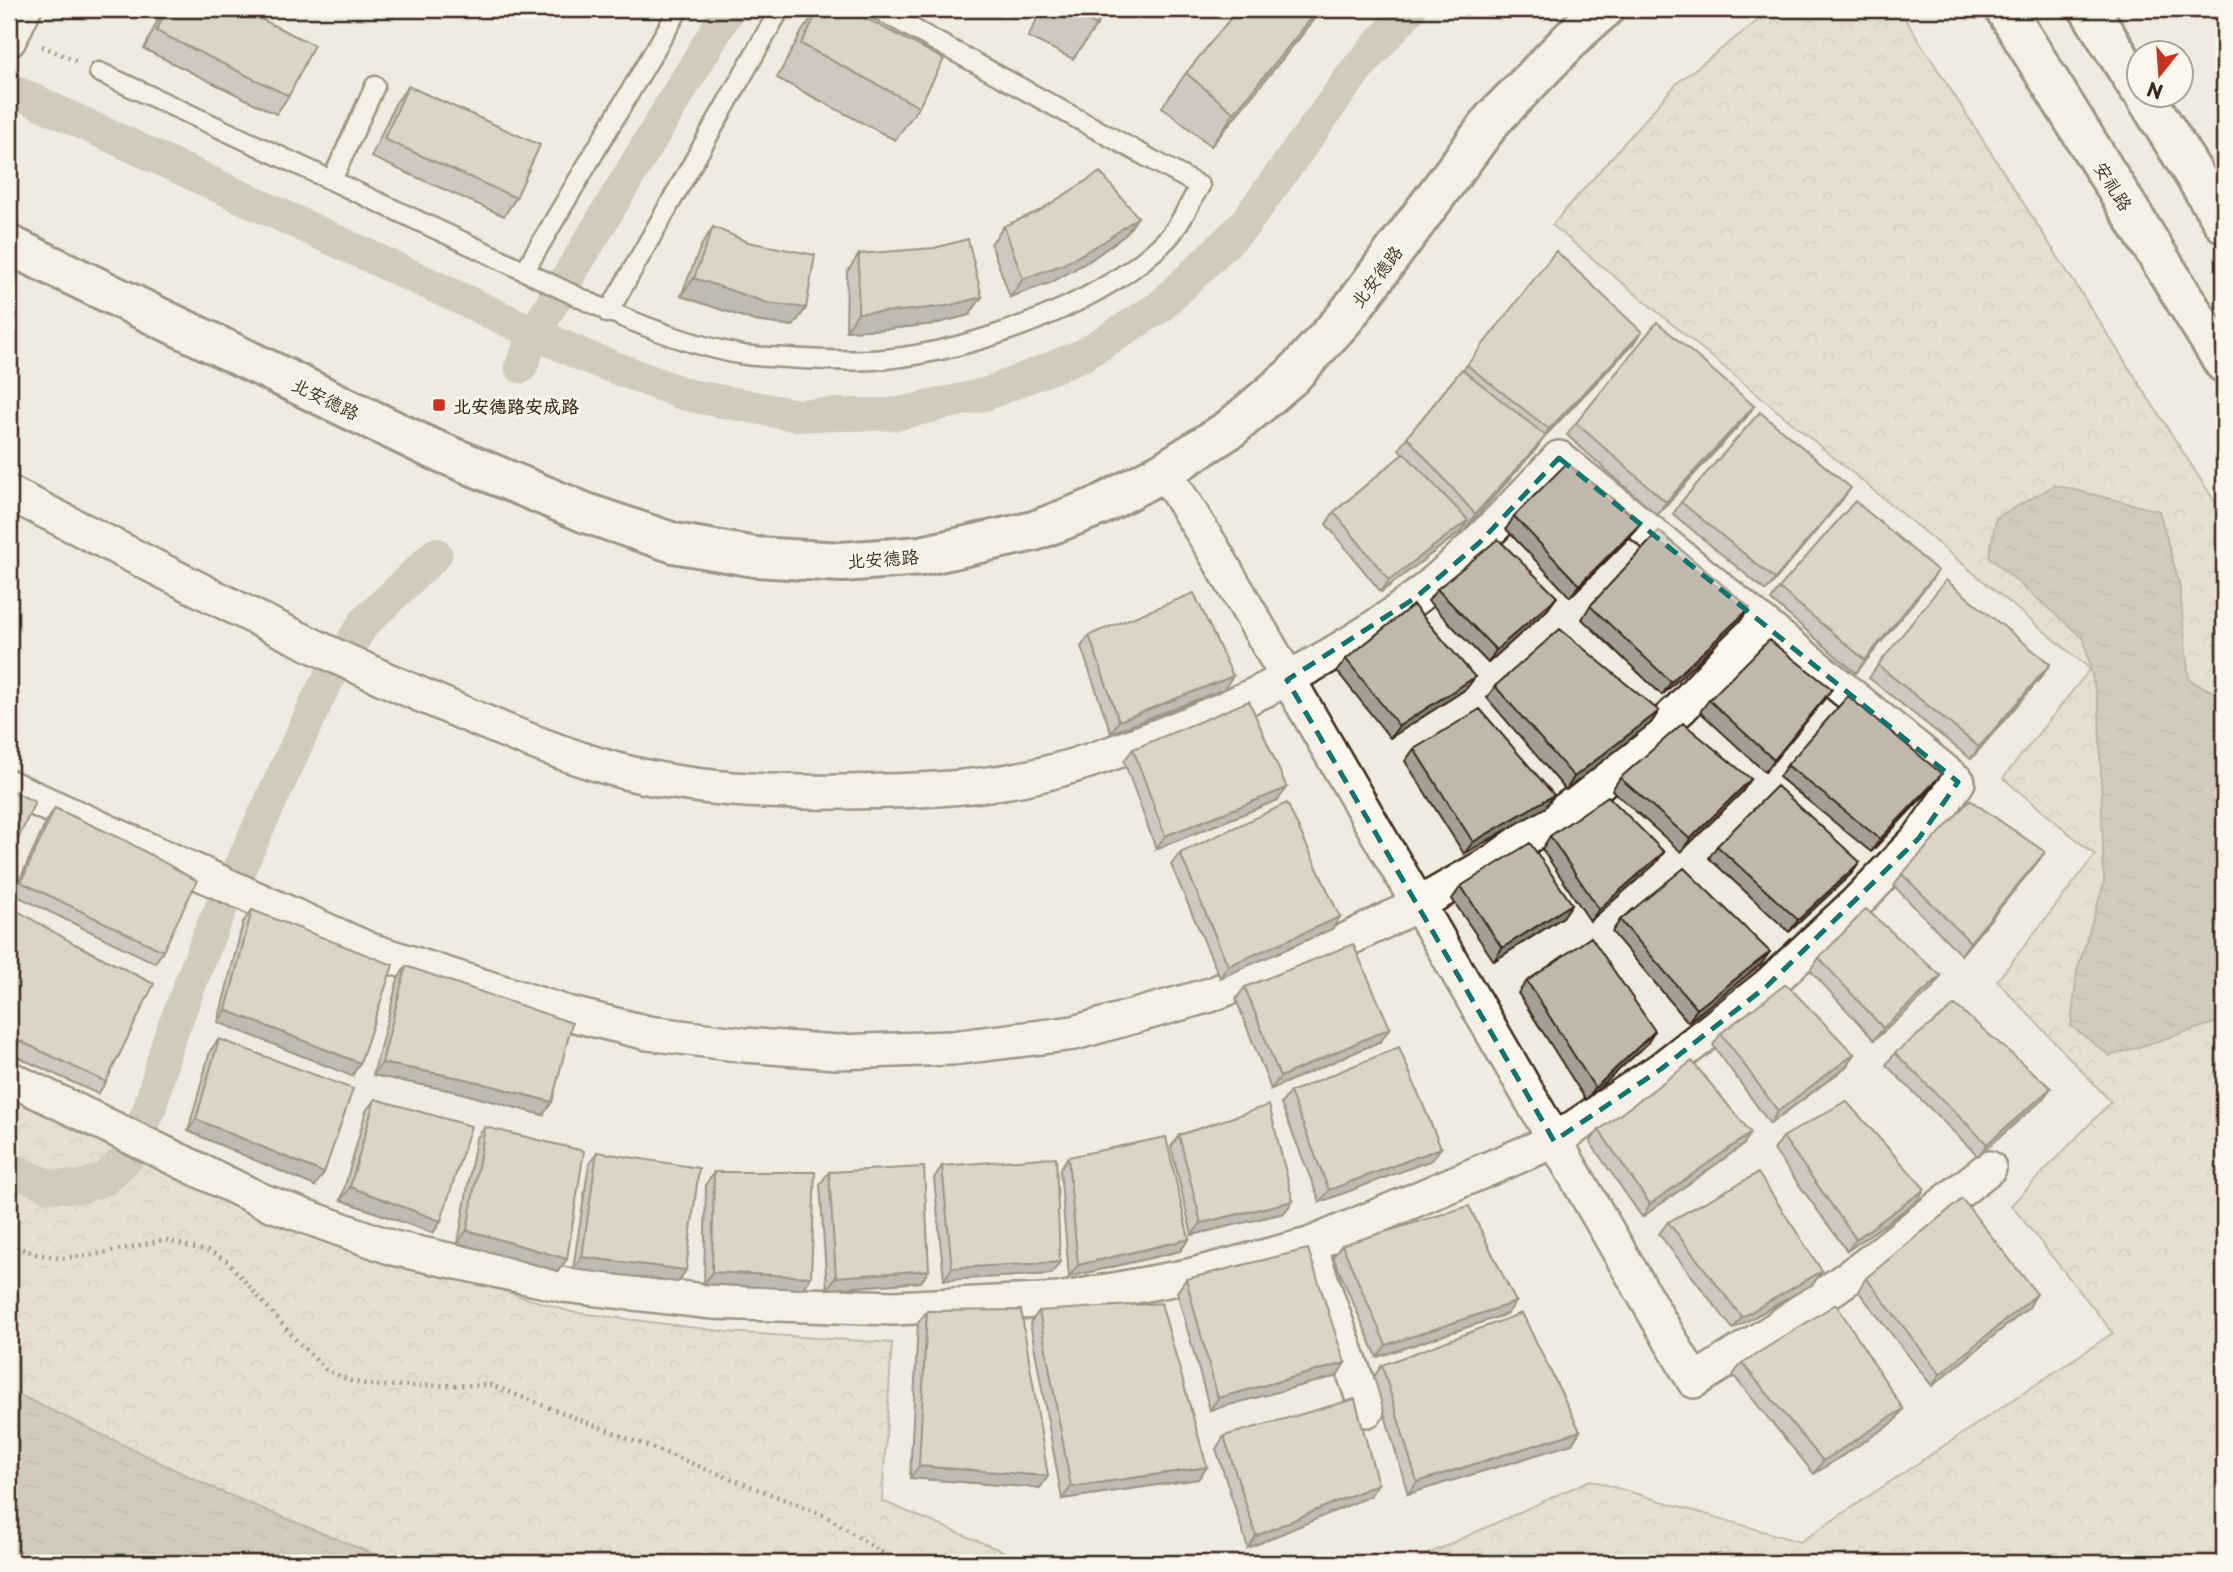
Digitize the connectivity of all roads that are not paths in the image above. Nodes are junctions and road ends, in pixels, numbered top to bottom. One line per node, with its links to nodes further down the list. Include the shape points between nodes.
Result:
1 (679, 9): 14 (lane)
2 (780, 9): 15 (lane)
3 (877, 9): 15 (lane, via 1200,186 1169,236 1125,274 1001,335 885,359 739,354)
4 (1604, 9): 17 (street, 北安德路, via 1493,119 1344,319 1292,376 1230,429)
5 (2005, 9): 16 (street, 安礼路)
6 (2089, 9): 7 (street)
7 (2124, 65)
8 (99, 72): 11 (lane)
9 (375, 86): 11 (lane)
10 (2153, 108): 12 (street)
11 (331, 180): 14 (lane)
12 (2224, 223)
13 (9, 245): 17 (street, 北安德路, via 426,446 586,513 674,542 755,557 842,562 921,556 1034,531 1099,506)
14 (525, 271): 15 (lane)
15 (608, 313)
16 (2224, 363)
17 (1164, 471): 20 (street)
18 (9, 493): 20 (street, via 301,640 500,729 605,766 701,788 812,793 934,791 1030,777 1106,756)
19 (1761, 622): 20 (street, via 1559,458 1479,543 1415,598); 22 (street, via 1681,708 1589,793 1494,861); 24 (street, via 1958,782 1919,838 1768,986 1661,1069)
20 (1287, 680): 22 (street)
21 (9, 787): 22 (street, via 370,950 567,1013 648,1033 745,1045 837,1052 952,1048 1074,1033 1210,995 1330,948)
22 (1417, 905): 24 (street)
23 (9, 1078): 26 (street, via 263,1201 393,1248 564,1285 713,1302 894,1308 1059,1300 1189,1276)
24 (1554, 1141): 25 (street, via 1694,1381 1867,1264); 26 (street)
25 (1989, 1168)
26 (1309, 1245): 27 (street)
27 (1367, 1410)

